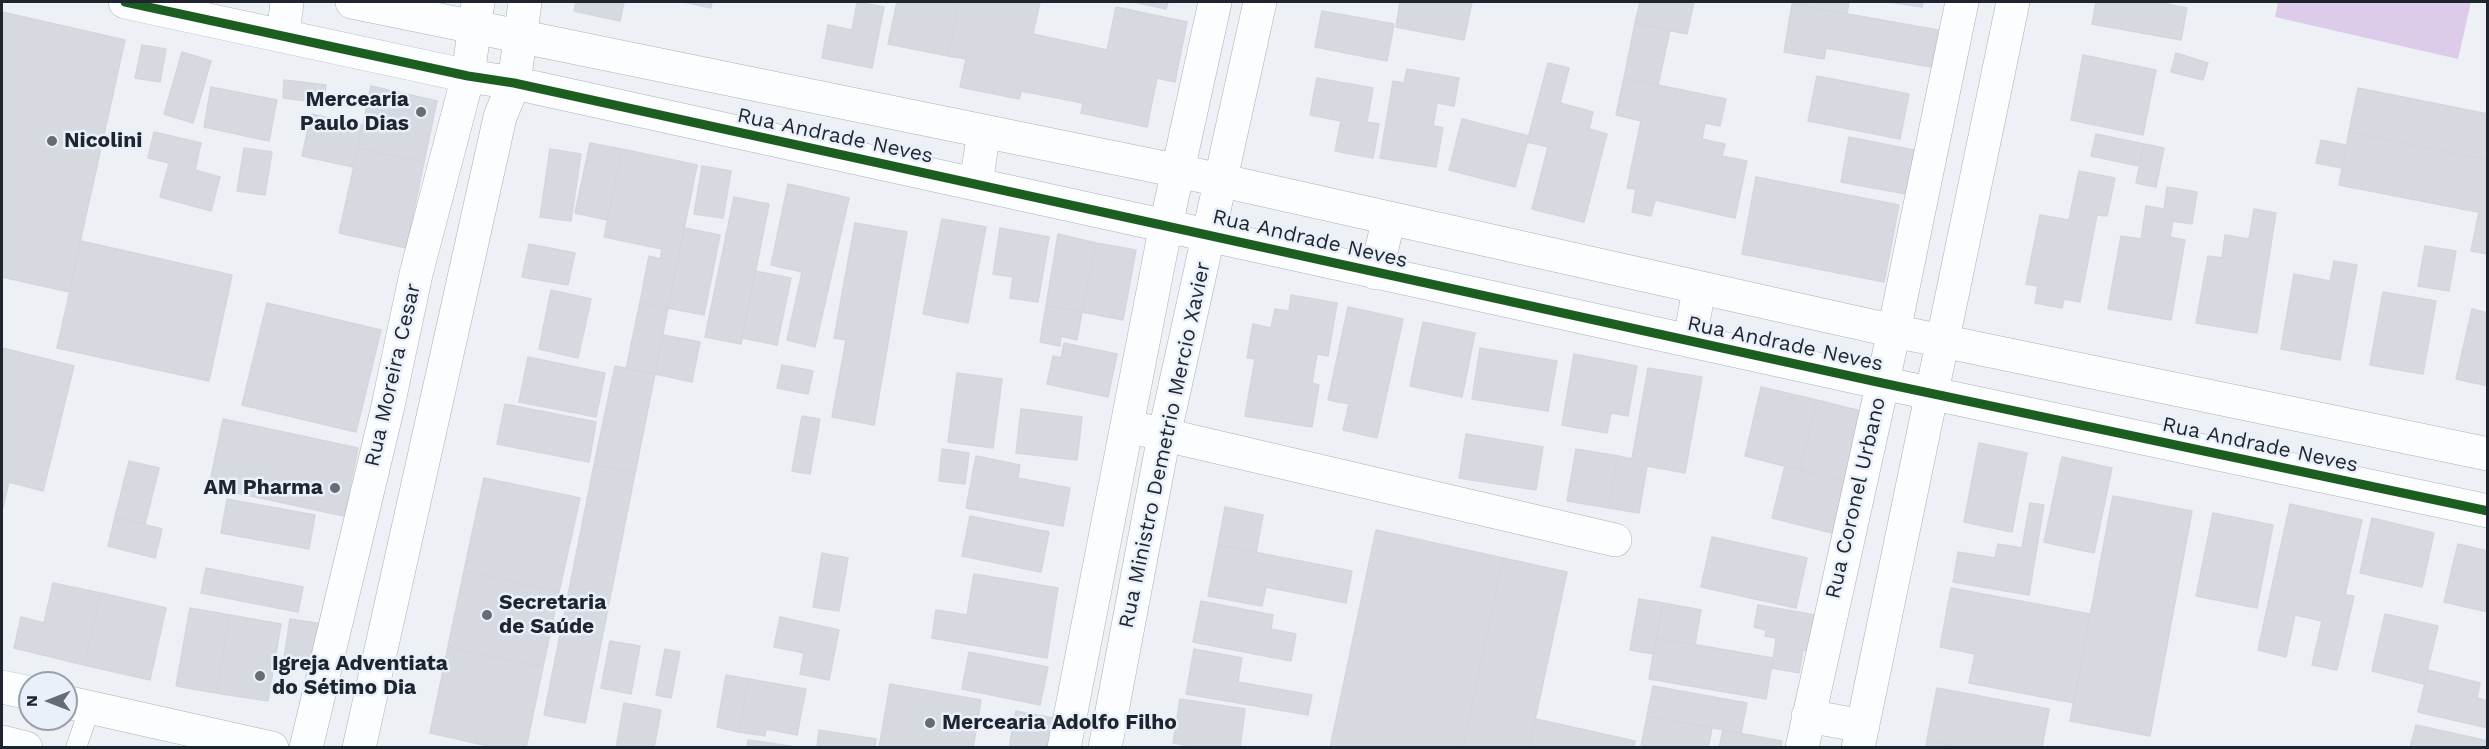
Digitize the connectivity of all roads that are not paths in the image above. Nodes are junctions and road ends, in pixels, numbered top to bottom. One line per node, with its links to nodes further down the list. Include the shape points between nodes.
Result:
1 (125, 2): 11 (street, Rua Andrade Neves)
2 (287, 2): 11 (street)
3 (352, 2): 9 (street, Rua Andrade Neves)
4 (525, 2): 10 (street)
5 (1215, 2): 17 (street, Rua Ministro Demetrio Mercio Xavier)
6 (1260, 2): 18 (street, Rua Ministro Demetrio Mercio Xavier)
7 (1962, 2): 25 (street, Rua Coronel Urbano)
8 (2013, 2): 27 (street)
9 (475, 14): 10 (street, Rua Andrade Neves); 13 (street, Rua Moreira Cesar)
10 (519, 34): 12 (street, Rua Andrade Neves); 14 (street)
11 (283, 35): 13 (street, Rua Andrade Neves)
12 (688, 69): 15 (street); 16 (street, Rua Andrade Neves)
13 (468, 76): 14 (street, Rua Andrade Neves); 30 (street, Rua Moreira Cesar, via 416,274)
14 (514, 83): 15 (street, Rua Andrade Neves); 31 (street, via 500,117)
15 (677, 120): 19 (street, Rua Andrade Neves)
16 (984, 131): 17 (street, Rua Andrade Neves); 19 (street)
17 (1179, 171): 18 (street, Rua Andrade Neves); 21 (street, Rua Ministro Demetrio Mercio Xavier)
18 (1219, 181): 20 (street, Rua Andrade Neves); 22 (street, Rua Ministro Demetrio Mercio Xavier)
19 (976, 184): 21 (street, Rua Andrade Neves)
20 (1389, 218): 23 (street); 24 (street, Rua Andrade Neves)
21 (1166, 225): 22 (street, Rua Andrade Neves); 32 (street, Rua Ministro Demetrio Mercio Xavier)
22 (1208, 236): 23 (street, Rua Andrade Neves); 33 (street, Rua Ministro Demetrio Mercio Xavier)
23 (1376, 273): 26 (street, Rua Andrade Neves)
24 (1699, 288): 25 (street, Rua Andrade Neves); 26 (street)
25 (1894, 331): 27 (street, Rua Andrade Neves); 28 (street, Rua Coronel Urbano)
26 (1690, 341): 28 (street, Rua Andrade Neves)
27 (1942, 341): 29 (street); 34 (street, Rua Andrade Neves)
28 (1882, 384): 29 (street, Rua Andrade Neves); 41 (street, Rua Coronel Urbano)
29 (1931, 393): 35 (street, Rua Andrade Neves); 44 (street)
30 (388, 406): 31 (street); 49 (street, Rua Moreira Cesar)
31 (435, 416): 50 (street)
32 (1126, 425): 33 (street); 40 (street, Rua Ministro Demetrio Mercio Xavier)
33 (1164, 436): 36 (street); 43 (street, Rua Ministro Demetrio Mercio Xavier)
34 (2487, 454)
35 (2487, 512)
36 (1615, 540)
37 (2, 687): 38 (street)
38 (18, 690)
39 (78, 704): 48 (street)
40 (1070, 714): 43 (street); 51 (street, Rua Ministro Demetrio Mercio Xavier)
41 (1808, 716): 44 (street); 52 (street, Rua Coronel Urbano)
42 (77, 731): 47 (lane)
43 (1107, 735)
44 (1860, 737)
45 (2, 742): 46 (street)
46 (26, 747)
47 (76, 747)
48 (272, 747)
49 (306, 747)
50 (359, 747)
51 (1064, 747)
52 (1802, 747)

